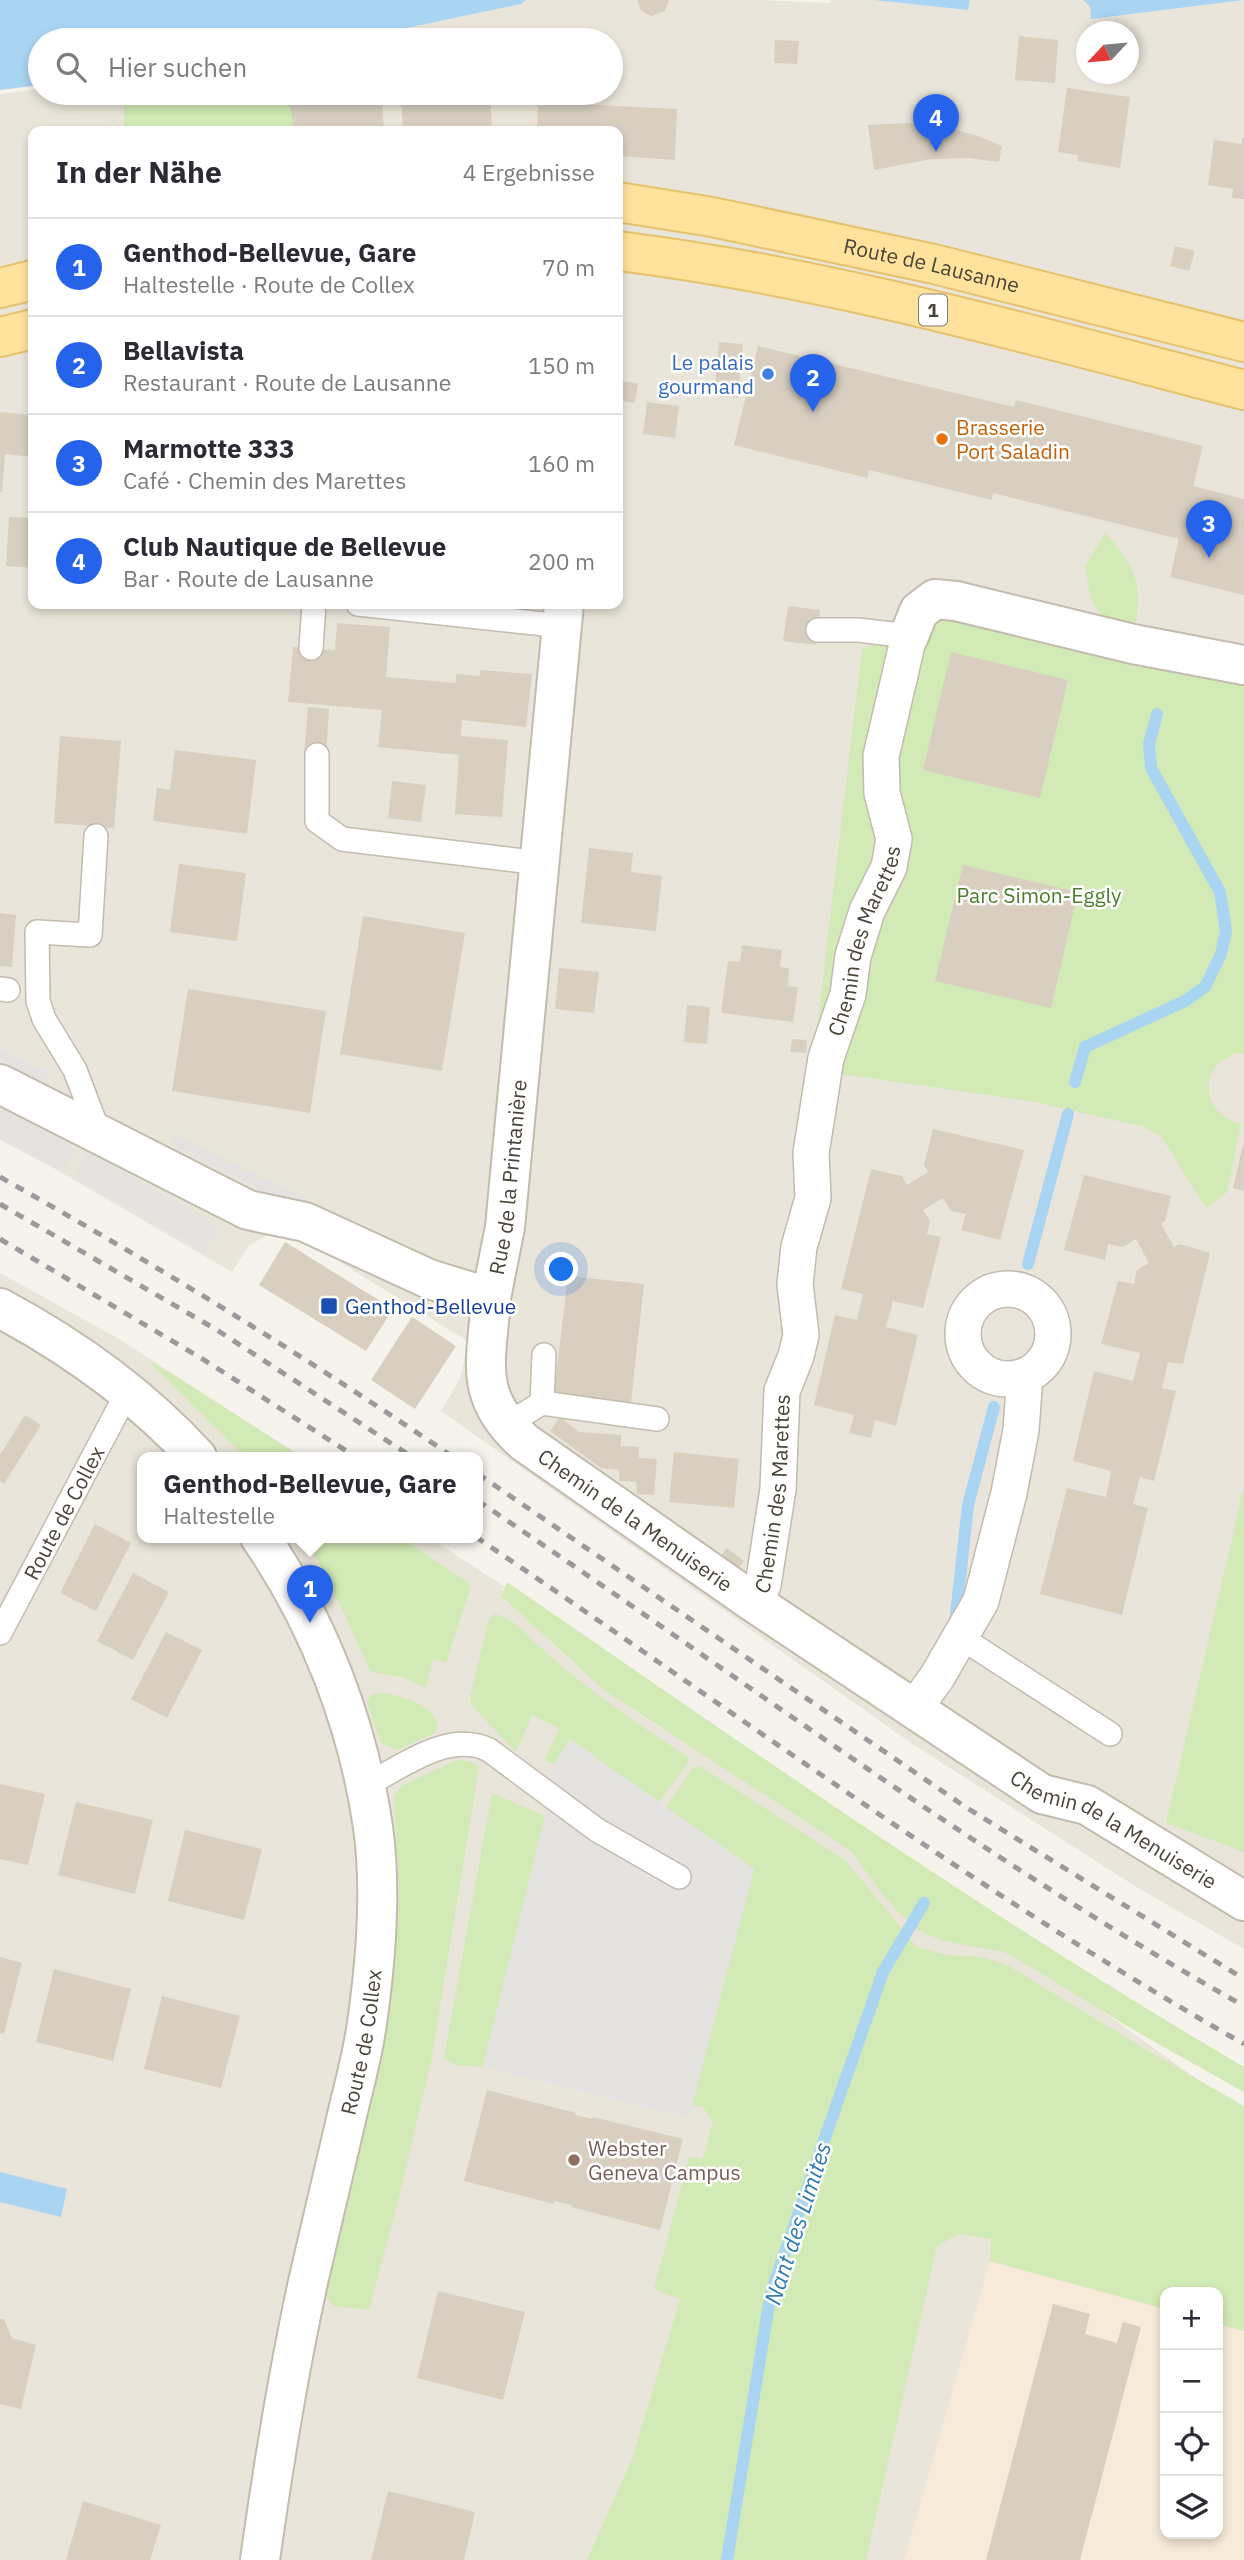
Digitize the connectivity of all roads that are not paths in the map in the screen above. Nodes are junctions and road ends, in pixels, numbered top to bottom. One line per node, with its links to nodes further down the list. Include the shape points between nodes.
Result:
1 (623, 203): 7 (main road, Route de Lausanne / 1, via 934,264)
2 (623, 252): 8 (main road, Route de Lausanne / 1, via 924,308)
3 (28, 281): 4 (main road)
4 (0, 288)
5 (28, 330): 6 (main road)
6 (0, 337)
7 (1244, 342)
8 (1244, 390)
9 (314, 609): 14 (lane)
10 (451, 609): 11 (lane)
11 (563, 615): 18 (street, Rue de la Printanière)
12 (818, 630): 13 (lane)
13 (909, 636): 15 (street, Chemin des Marettes, via 919,611 935,598 1133,645); 31 (street, Chemin des Marettes, via 881,756 882,793 894,839 889,867 867,911 853,956 849,994 826,1058 811,1153 813,1198 794,1284 801,1335 782,1391 778,1489 763,1585)
14 (311, 648)
15 (1244, 665)
16 (317, 755): 18 (lane, via 317,821 342,839)
17 (96, 836): 20 (lane, via 90,934 37,932 37,985 44,1019 75,1070)
18 (540, 863): 21 (street, Rue de la Printanière, via 505,1227)
19 (0, 1084): 20 (street, Rue de la Printanière)
20 (99, 1133): 21 (street, Rue de la Printanière, via 248,1210 304,1222 429,1279)
21 (491, 1298): 28 (street, Chemin de la Menuiserie, via 488,1393)
22 (0, 1308): 25 (street)
23 (544, 1355): 26 (lane)
24 (1025, 1376): 34 (street, via 1011,1482 981,1601)
25 (128, 1391): 29 (street); 32 (lane, Route de Collex)
26 (542, 1404): 27 (lane); 28 (lane)
27 (657, 1419)
28 (506, 1426): 31 (street, Chemin de la Menuiserie)
29 (192, 1452)
30 (264, 1543): 36 (street, Route de Collex, via 325,1654)
31 (753, 1602): 34 (street, Chemin de la Menuiserie)
32 (0, 1633)
33 (974, 1646): 35 (lane)
34 (914, 1709): 38 (street, Chemin de la Menuiserie, via 1042,1794 1087,1805)
35 (1110, 1734)
36 (365, 1786): 37 (lane, via 436,1749 473,1743 489,1749 597,1830); 39 (street, Route de Collex, via 377,1897 367,2026 307,2285)
37 (679, 1877)
38 (1241, 1897)
39 (260, 2560)

